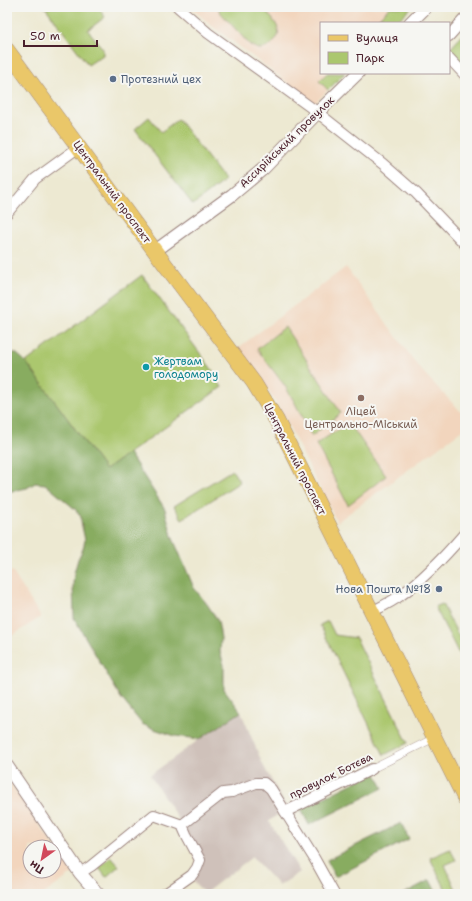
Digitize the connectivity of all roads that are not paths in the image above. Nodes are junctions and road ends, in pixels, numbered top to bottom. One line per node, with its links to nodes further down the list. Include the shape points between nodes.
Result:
1 (178, 7): 10 (street, via 208,33)
2 (426, 7): 4 (street)
3 (465, 18): 5 (street)
4 (411, 22)
5 (450, 35)
6 (7, 50): 11 (main road, Центральний проспект)
7 (450, 59): 9 (street)
8 (357, 74): 10 (street, Ассирійський провулок)
9 (465, 75)
10 (318, 112): 13 (street, via 416,193); 14 (street, Ассирійський провулок, via 263,169)
11 (78, 147): 12 (street, via 35,180); 14 (main road, Центральний проспект)
12 (7, 213)
13 (465, 244)
14 (155, 251): 16 (main road, Центральний проспект, via 254,383 277,421)
15 (465, 533): 16 (street, via 414,585)
16 (371, 612): 17 (main road, Центральний проспект)
17 (434, 738): 19 (street, провулок Ботєва); 20 (main road, Центральний проспект)
18 (7, 766): 23 (street)
19 (372, 769): 21 (street, провулок Ботєва)
20 (465, 800)
21 (285, 812): 22 (street, провулок Ботєва, via 271,789 264,784 256,783 223,793); 26 (street)
22 (182, 825): 23 (street, via 154,815); 25 (street, via 200,860 192,875)
23 (80, 873): 24 (street)
24 (98, 894)
25 (165, 894)
26 (334, 894)

